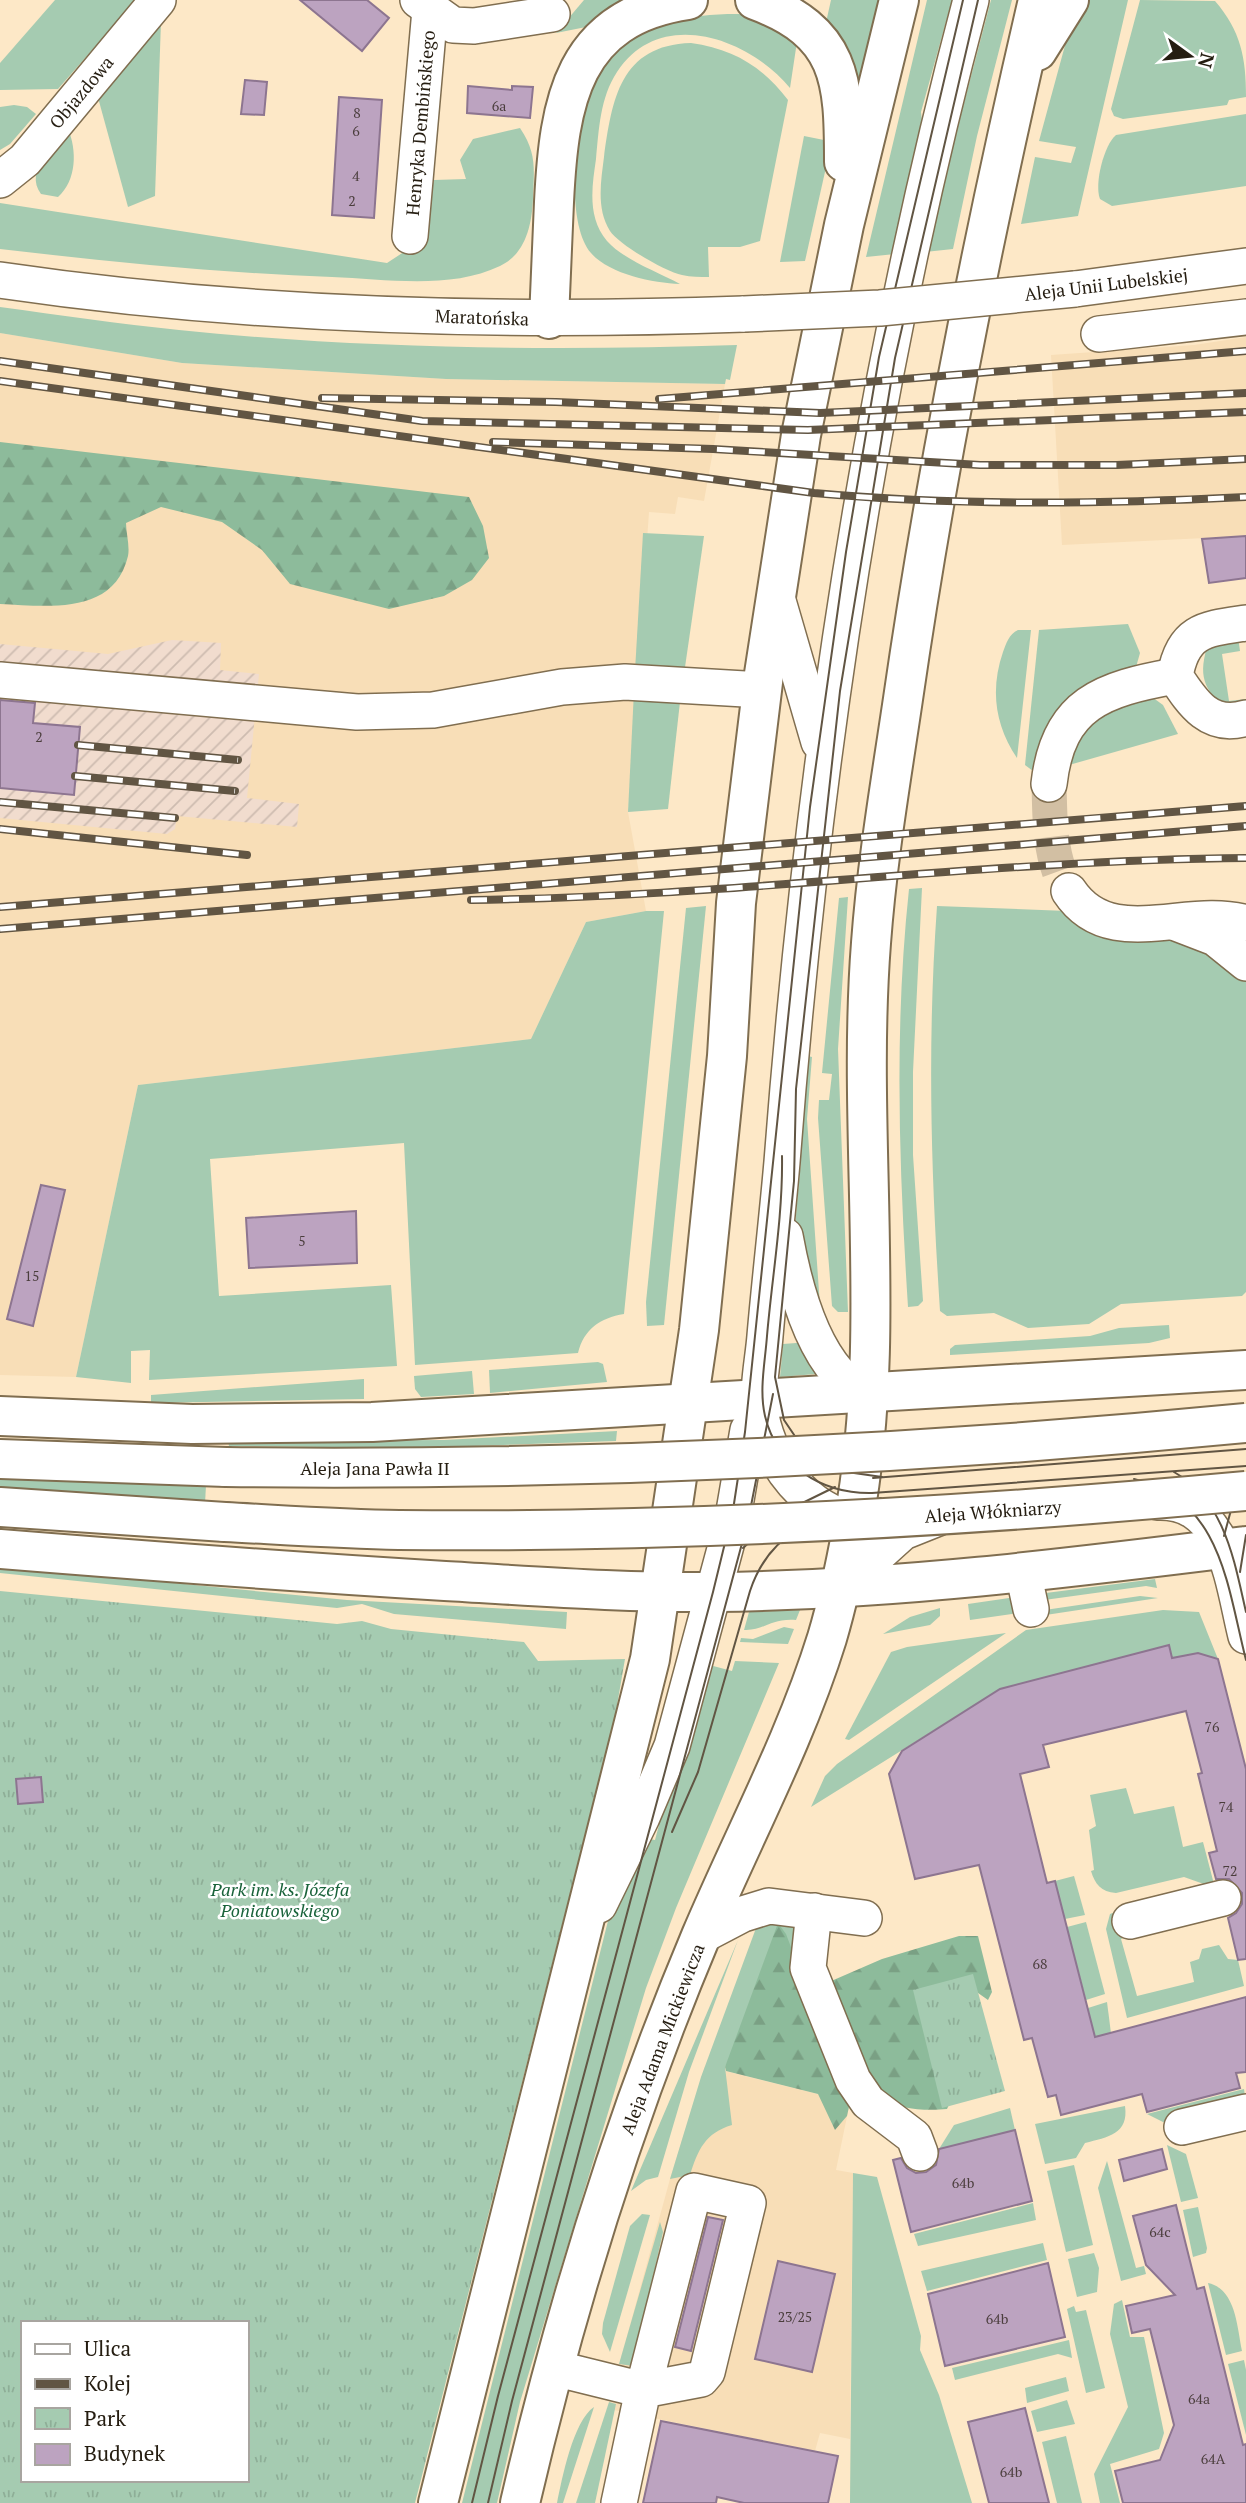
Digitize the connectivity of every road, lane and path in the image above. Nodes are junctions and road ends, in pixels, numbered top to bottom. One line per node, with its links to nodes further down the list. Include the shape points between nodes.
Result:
1 (158, 0): 11 (street, Objazdowa, via 25,160)
2 (688, 0): 18 (main road, via 653,8 609,31 572,80 557,159)
3 (755, 0): 12 (main road, via 791,16 813,33 836,72 844,109)
4 (899, 0): 12 (main road)
5 (971, 0): 26 (street, via 888,356)
6 (1038, 0): 10 (main road)
7 (1069, 0): 10 (main road, via 1044,36)
8 (424, 5): 9 (street, via 453,25); 13 (street, Henryka Dembińskiego)
9 (552, 14)
10 (1017, 90): 34 (main road, Aleja Adama Mickiewicza, via 937,474 873,915 868,1041)
11 (0, 180)
12 (844, 225): 20 (main road, via 801,435)
13 (410, 236)
14 (1246, 266): 16 (street, Aleja Unii Lubelskiej, bridge)
15 (0, 280): 18 (street, Maratońska, via 278,308)
16 (965, 300): 18 (street, Maratońska, bridge, via 744,314)
17 (1246, 317): 19 (street)
18 (549, 319)
19 (1100, 334)
20 (776, 594): 24 (main road); 26 (street)
21 (1244, 631): 22 (street, via 1206,628 1182,650)
22 (1174, 676): 25 (street, via 1191,702 1210,717 1232,722); 27 (street, via 1117,689 1081,708 1061,734)
23 (0, 680): 24 (street, via 357,712 433,710 562,687 625,682)
24 (762, 690): 36 (main road, via 736,903 727,1056)
25 (1246, 718)
26 (823, 762): 32 (street)
27 (1049, 784)
28 (1069, 891): 29 (street, via 1095,917 1113,923)
29 (1169, 922): 30 (street, via 1210,917); 31 (street, via 1215,938)
30 (1246, 923)
31 (1246, 963)
32 (780, 1189): 34 (street, via 788,1250 806,1315 837,1372); 35 (street)
33 (1246, 1370): 34 (main road)
34 (870, 1393): 35 (main road); 43 (main road, Aleja Adama Mickiewicza)
35 (759, 1401): 36 (main road); 43 (street, via 772,1451 786,1474 820,1506); 49 (street, via 748,1430 733,1523)
36 (689, 1405): 37 (main road, via 282,1424); 48 (main road)
37 (0, 1416)
38 (1246, 1423): 39 (main road, Aleja Jana Pawła II, bridge, via 954,1446 559,1467 226,1467)
39 (0, 1458)
40 (1246, 1491): 41 (main road, Aleja Włókniarzy, bridge, via 741,1526 397,1530)
41 (0, 1507)
42 (938, 1518): 43 (street); 44 (street, via 1174,1503 1196,1510); 47 (street, via 903,1532)
43 (854, 1520): 47 (main road, Aleja Adama Mickiewicza)
44 (1234, 1548): 46 (main road); 51 (street)
45 (0, 1549): 48 (main road)
46 (1023, 1572): 47 (main road); 50 (street)
47 (840, 1589): 49 (main road); 56 (main road, Aleja Adama Mickiewicza, via 800,1711)
48 (661, 1592): 49 (main road); 57 (main road, via 638,1714)
49 (713, 1592): 57 (street, via 665,1766)
50 (1031, 1609)
51 (1246, 1636)
52 (1205, 1895): 55 (street)
53 (814, 1911): 54 (street); 56 (street, via 769,1906); 60 (street, via 808,1968 860,2092 914,2137)
54 (864, 1918)
55 (1130, 1921)
56 (701, 1936): 61 (main road, Aleja Adama Mickiewicza, via 636,2103)
57 (577, 1953): 63 (main road)
58 (1246, 2112): 59 (street)
59 (1182, 2127)
60 (920, 2154)
61 (554, 2368): 62 (street); 64 (main road, Aleja Adama Mickiewicza)
62 (643, 2390): 62 (street, via 701,2379 707,2372 748,2203 694,2191); 65 (street, via 643,2446)
63 (438, 2503)
64 (520, 2503)
65 (619, 2503)

